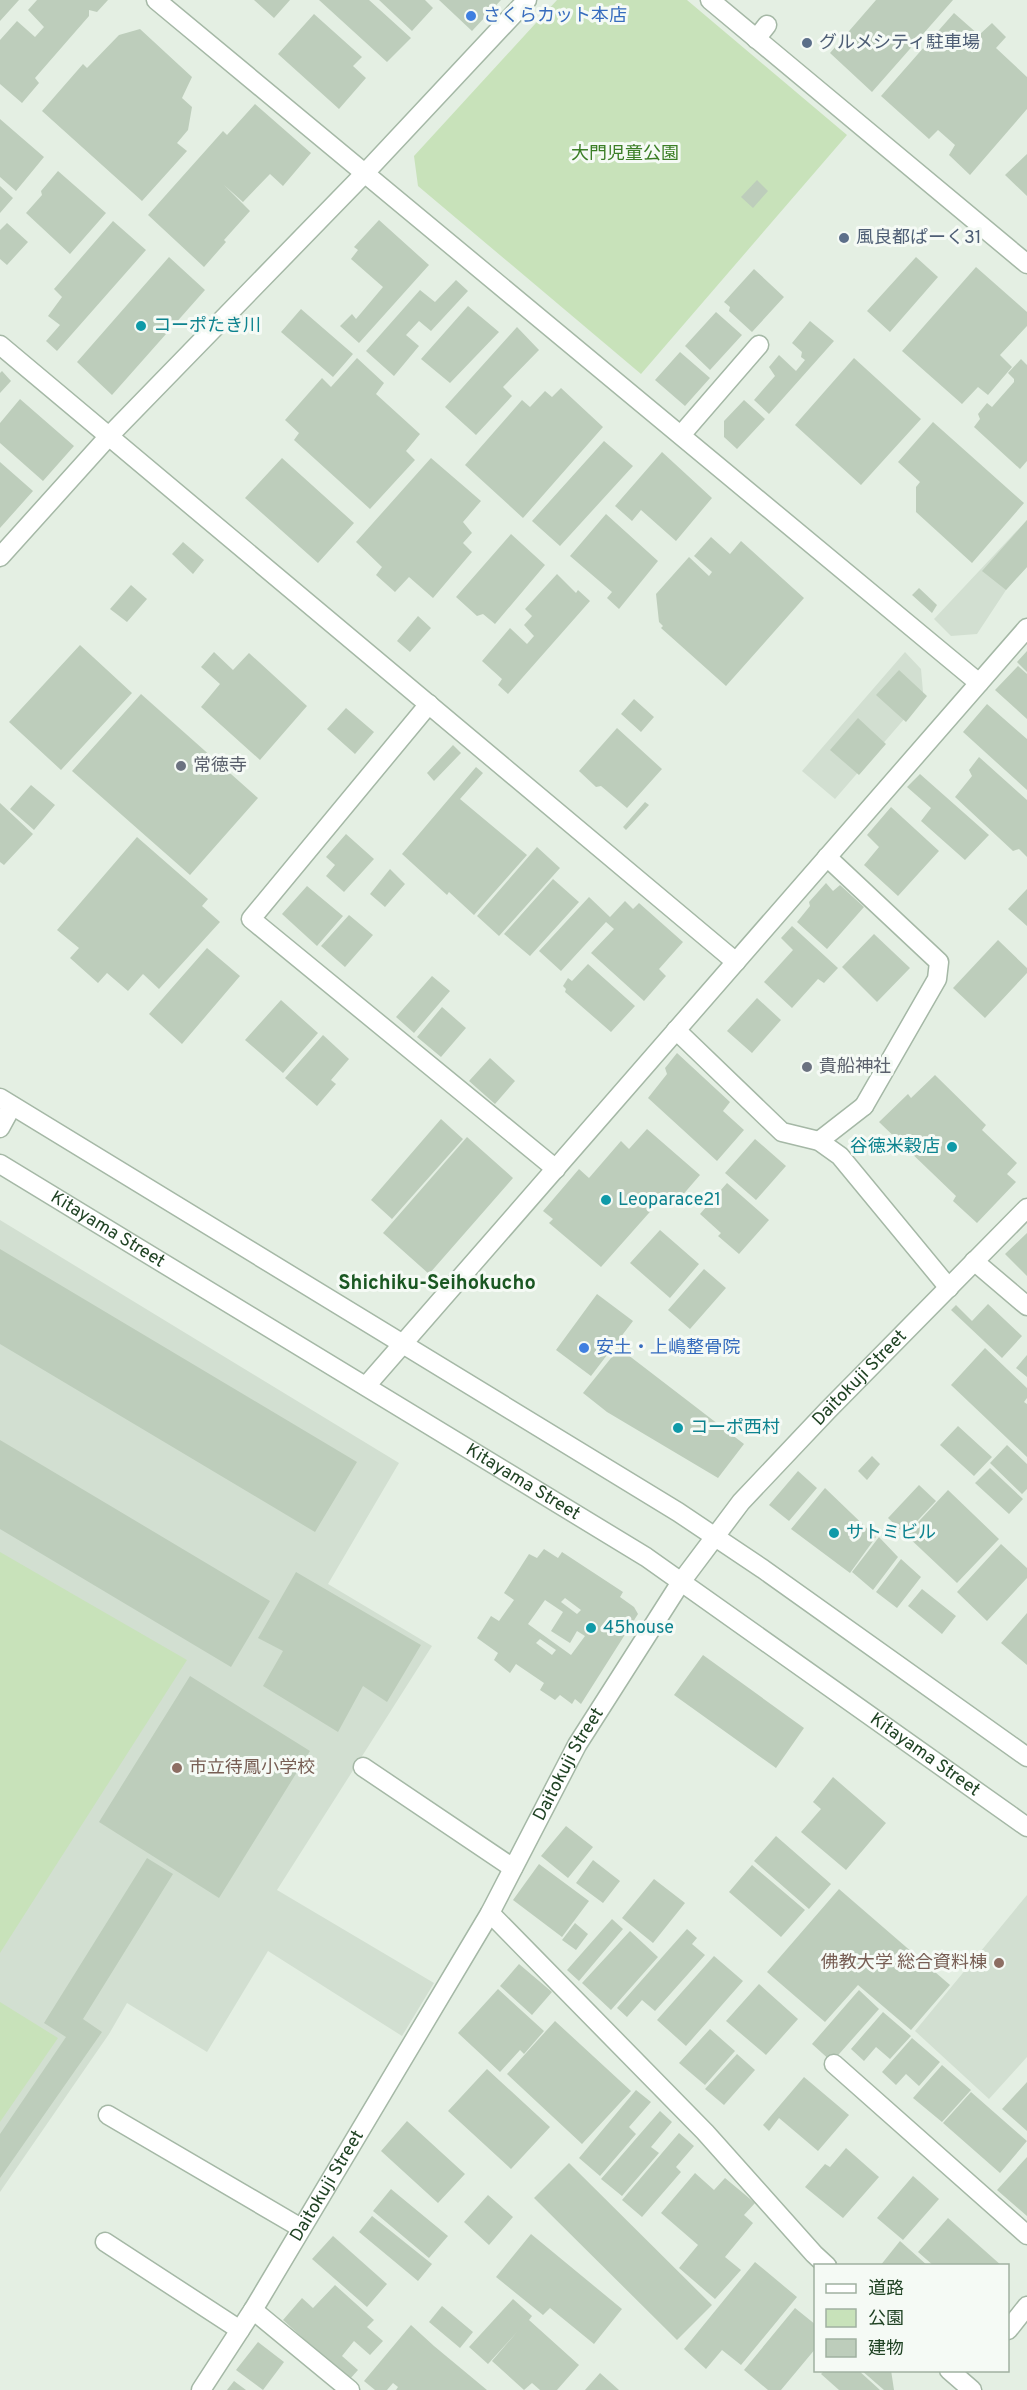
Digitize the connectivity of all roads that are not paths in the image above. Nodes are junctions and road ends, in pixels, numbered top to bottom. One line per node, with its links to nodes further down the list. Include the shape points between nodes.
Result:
1 (156, 0): 4 (street)
2 (527, 0): 4 (street)
3 (710, 0): 5 (street, via 762,32)
4 (365, 173): 8 (street); 9 (street)
5 (1027, 264)
6 (0, 345): 9 (street)
7 (759, 345): 8 (street)
8 (681, 435): 12 (street)
9 (109, 436): 10 (street); 13 (street)
10 (0, 557)
11 (1027, 628): 12 (street)
12 (979, 683): 14 (street)
13 (429, 704): 15 (street); 21 (street, via 251,919)
14 (827, 857): 15 (street); 19 (street, via 939,962 937,979 864,1106)
15 (736, 962): 16 (street)
16 (676, 1030): 19 (street, via 782,1132); 21 (street)
17 (6, 1102): 18 (street); 26 (street)
18 (0, 1128)
19 (819, 1141): 24 (street, via 840,1156)
20 (0, 1164): 27 (street, Kitayama Street)
21 (555, 1169): 26 (street)
22 (1027, 1208): 23 (street, Daitokuji Street)
23 (974, 1261): 24 (street, Daitokuji Street); 25 (street)
24 (949, 1288): 28 (street, Daitokuji Street, via 820,1418 741,1502)
25 (1027, 1306)
26 (404, 1343): 27 (street); 28 (street)
27 (366, 1386): 29 (street, Kitayama Street)
28 (715, 1536): 29 (street, Daitokuji Street); 30 (street)
29 (681, 1582): 32 (street, Kitayama Street); 33 (street, Daitokuji Street, via 577,1745)
30 (1027, 1757)
31 (363, 1767): 33 (street)
32 (1027, 1827)
33 (513, 1868): 34 (street, Daitokuji Street)
34 (490, 1913): 37 (street, Daitokuji Street); 40 (street, via 705,2132)
35 (834, 2064): 38 (street)
36 (108, 2115): 37 (street)
37 (301, 2228): 42 (street, Daitokuji Street)
38 (1027, 2235)
39 (105, 2242): 44 (street)
40 (826, 2264)
41 (1027, 2306): 43 (street)
42 (253, 2310): 44 (street, Daitokuji Street); 48 (street)
43 (1009, 2329)
44 (240, 2330): 47 (street, Daitokuji Street)
45 (953, 2372): 46 (street)
46 (967, 2383)
47 (201, 2390)
48 (350, 2390)

